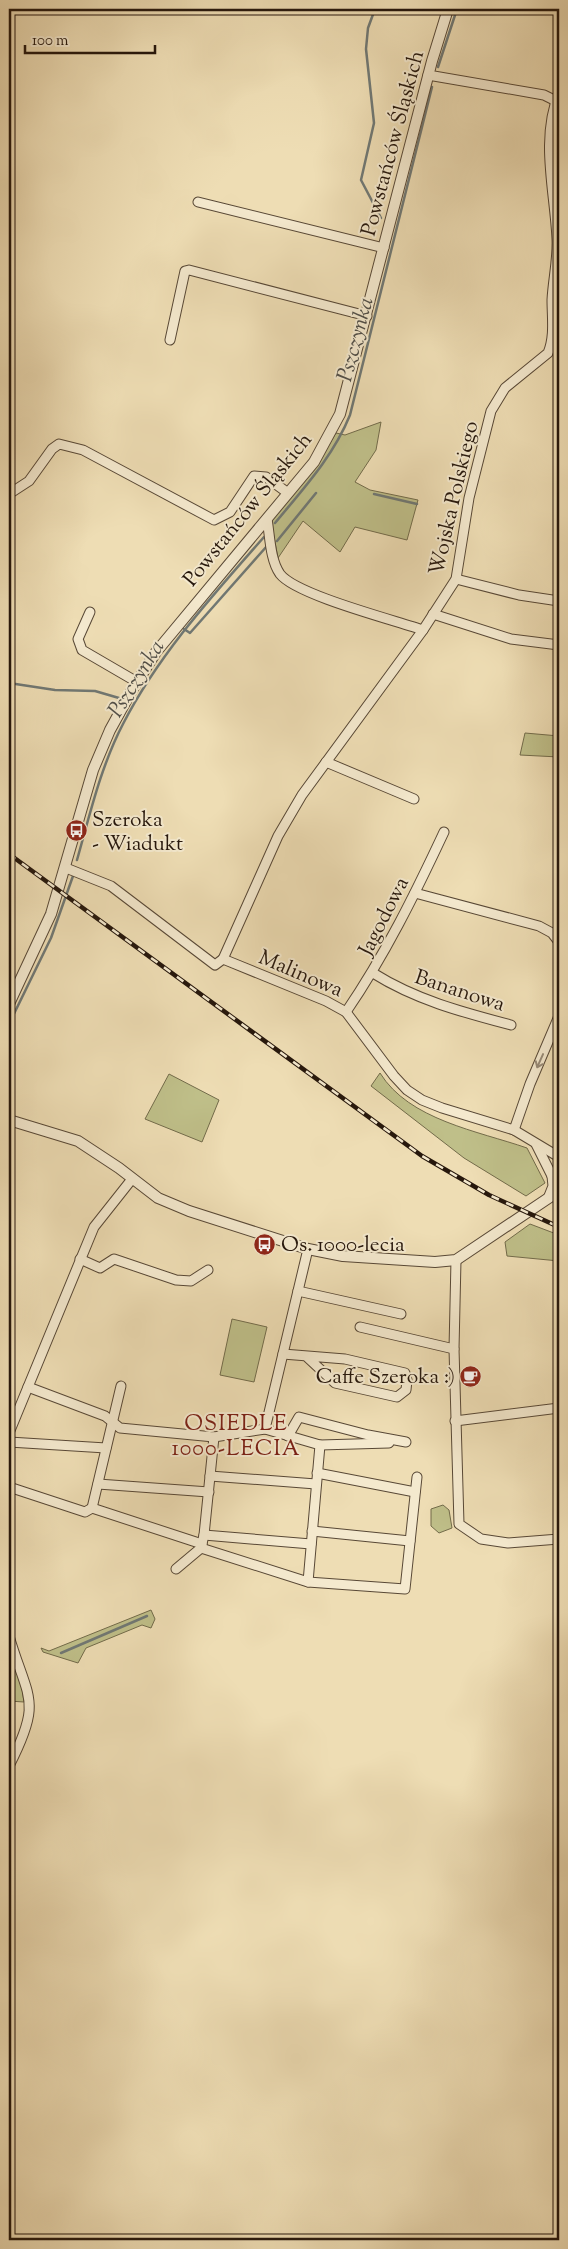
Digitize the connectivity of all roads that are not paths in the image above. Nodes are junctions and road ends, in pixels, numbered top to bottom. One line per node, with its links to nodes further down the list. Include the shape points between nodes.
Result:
1 (448, 9): 2 (street, Powstańców Śląskich)
2 (428, 75): 3 (street); 5 (street, Powstańców Śląskich)
3 (558, 97): 11 (street, Wojska Polskiego, via 550,154 557,238 554,335 548,353 505,388 492,412 469,498)
4 (198, 202): 5 (street)
5 (384, 248): 6 (street, Powstańców Śląskich)
6 (366, 316): 7 (street, via 189,270 185,271); 8 (street, Powstańców Śląskich, via 340,414 314,462)
7 (170, 340)
8 (288, 493): 9 (street, via 266,477 254,476 230,512 214,520 83,450 59,444 29,481); 10 (street, Powstańców Śląskich)
9 (9, 494)
10 (266, 519): 15 (street, via 274,560 286,580 304,591); 17 (street, Powstańców Śląskich, via 156,652)
11 (456, 579): 12 (street); 14 (street, Wojska Polskiego)
12 (559, 601)
13 (90, 612): 17 (street, via 78,639 82,650)
14 (433, 614): 15 (street, Wojska Polskiego); 16 (street, via 512,639)
15 (423, 630): 18 (street, Wojska Polskiego)
16 (559, 646)
17 (137, 682): 21 (street, Powstańców Śląskich, via 110,730 93,770)
18 (326, 762): 19 (street); 24 (street, Wojska Polskiego, via 278,836)
19 (414, 799)
20 (444, 832): 22 (street, Jagodowa)
21 (66, 868): 24 (street, Malinowa, via 111,886 215,965); 26 (street, Powstańców Śląskich, via 51,914)
22 (415, 893): 23 (street, via 539,926 552,933); 25 (street, Jagodowa)
23 (559, 942)
24 (223, 959): 27 (street, Malinowa)
25 (373, 973): 27 (street, Jagodowa); 29 (street, Bananowa, via 432,1003)
26 (9, 1004)
27 (346, 1012): 31 (street, Malinowa, via 394,1076 412,1093 442,1108)
28 (559, 1016): 31 (street, one-way to 31)
29 (511, 1025)
30 (9, 1120): 35 (street, via 78,1141)
31 (514, 1130): 32 (street, Malinowa)
32 (536, 1144): 33 (street, Malinowa); 34 (street)
33 (559, 1157)
34 (556, 1178): 37 (street)
35 (132, 1179): 38 (street, via 158,1198 189,1211); 39 (street, via 94,1227)
36 (559, 1191): 37 (street)
37 (549, 1196): 40 (street)
38 (308, 1249): 40 (street, via 343,1256 435,1262); 42 (street)
39 (80, 1259): 41 (street, via 100,1268 114,1259 191,1281); 48 (street)
40 (456, 1260): 45 (street)
41 (208, 1270)
42 (298, 1291): 43 (street); 46 (street)
43 (401, 1314)
44 (360, 1327): 45 (street)
45 (454, 1349): 51 (street)
46 (283, 1354): 47 (street); 53 (street)
47 (307, 1357): 47 (street, via 345,1359 404,1374 406,1390 397,1397 387,1397 335,1383)
48 (28, 1386): 52 (street); 54 (street)
49 (121, 1386): 52 (street)
50 (559, 1408): 51 (street)
51 (455, 1421): 70 (street, via 458,1524 481,1540 508,1543)
52 (113, 1422): 56 (street, via 120,1428); 59 (street)
53 (265, 1429): 55 (street); 56 (street)
54 (9, 1433)
55 (288, 1436): 58 (street); 58 (street, via 299,1417 406,1442)
56 (214, 1437): 61 (street)
57 (9, 1442): 59 (street)
58 (320, 1446): 60 (street)
59 (106, 1448): 63 (street)
60 (317, 1473): 64 (street); 67 (street)
61 (210, 1476): 64 (street); 66 (street)
62 (417, 1477): 67 (street)
63 (98, 1484): 66 (street); 68 (street)
64 (316, 1484): 69 (street)
65 (9, 1487): 68 (street, via 85,1512)
66 (209, 1492): 72 (street)
67 (415, 1492): 71 (street)
68 (92, 1508): 72 (street)
69 (312, 1530): 71 (street); 73 (street)
70 (559, 1539)
71 (410, 1541): 75 (street, via 405,1589)
72 (202, 1542): 73 (street); 74 (street); 75 (street)
73 (311, 1544): 75 (street)
74 (176, 1569)
75 (308, 1582)
76 (9, 1636): 77 (street, via 31,1707 28,1726)
77 (9, 1766)

